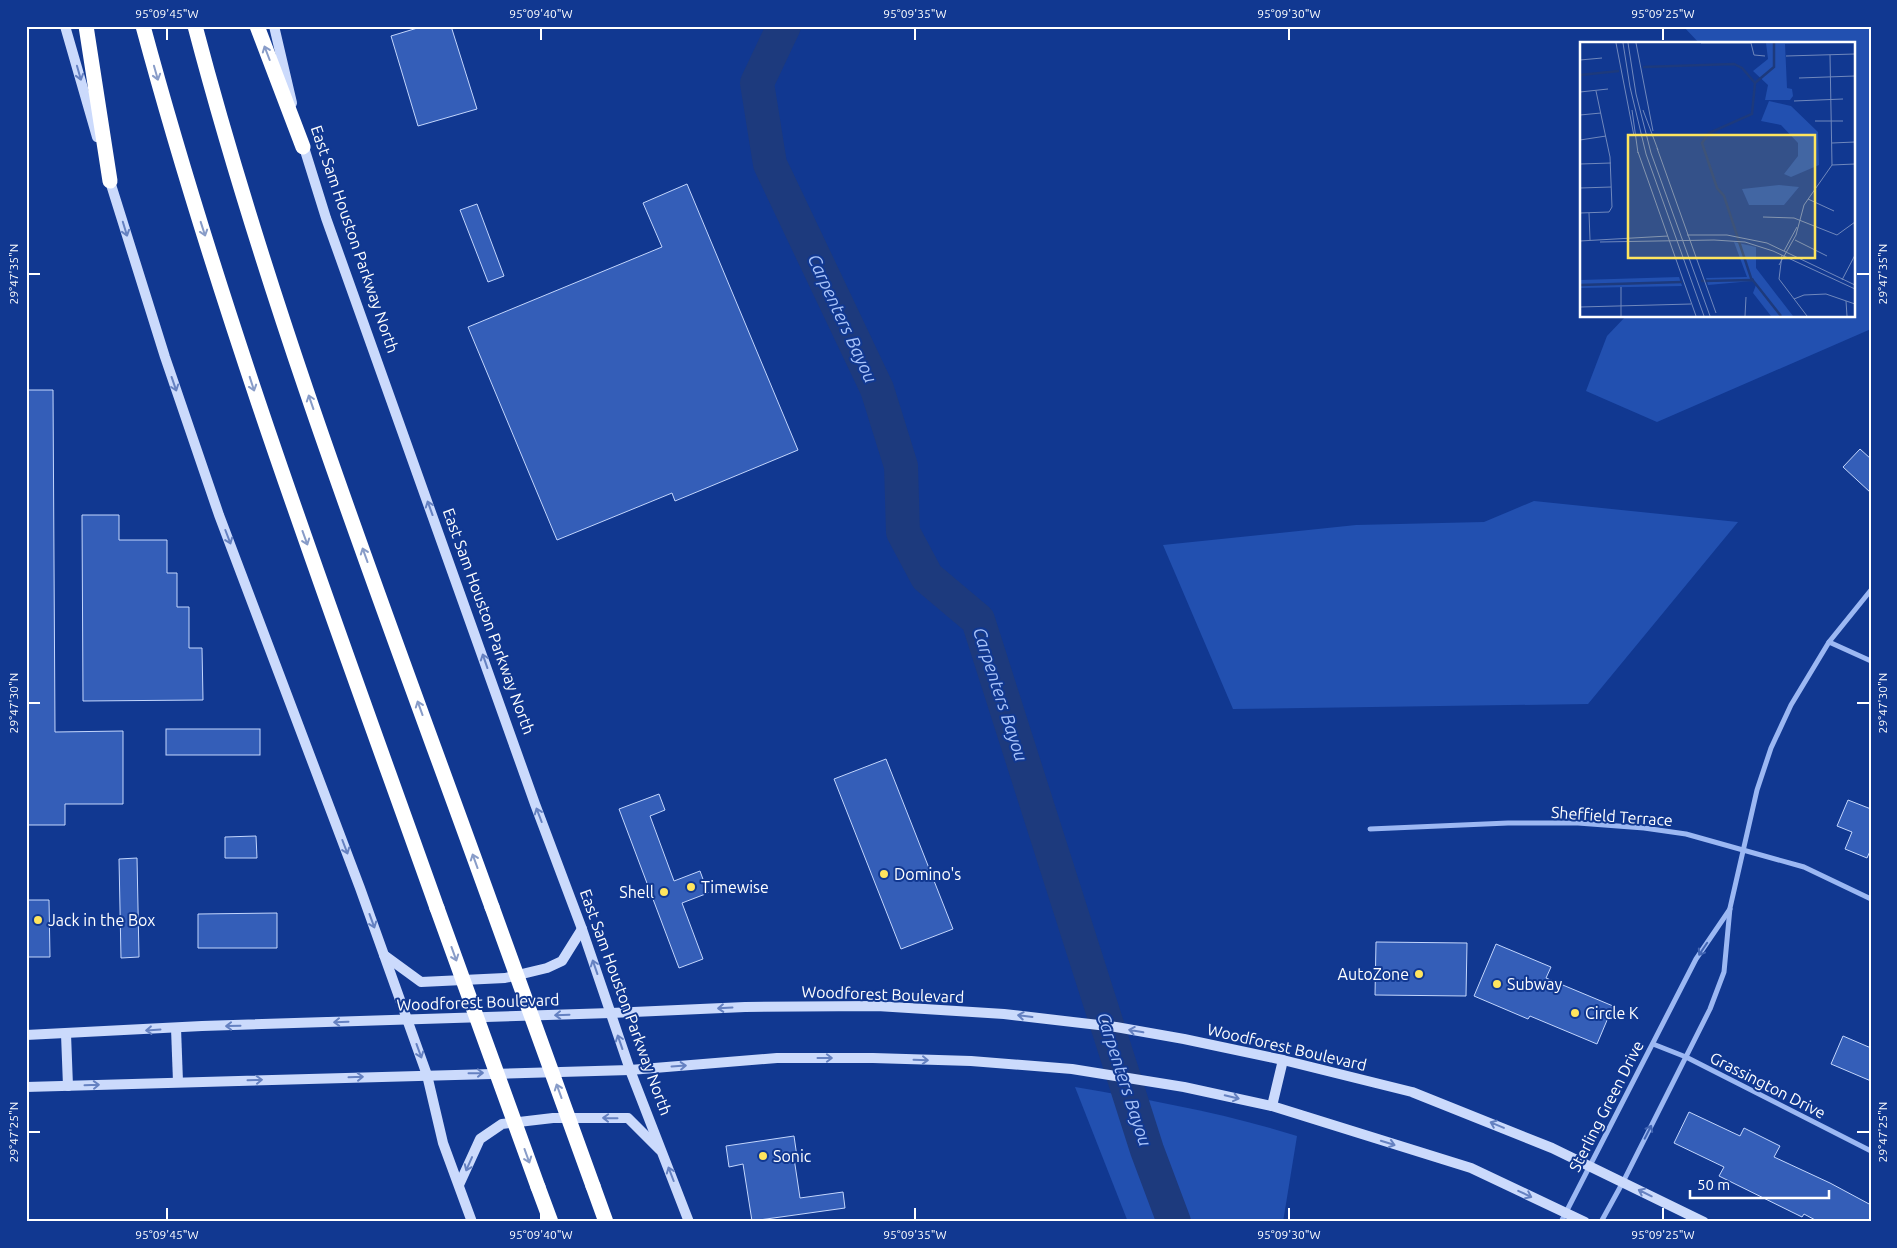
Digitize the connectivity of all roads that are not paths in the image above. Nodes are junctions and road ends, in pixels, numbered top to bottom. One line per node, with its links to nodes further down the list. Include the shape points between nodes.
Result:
1 (65, 26): 8 (main road, one-way to 8)
2 (86, 26): 8 (highway)
3 (143, 26): 39 (highway, one-way to 39, bridge, via 191,194 278,462)
4 (195, 26): 40 (highway, one-way to 4, bridge, via 316,414 242,189)
5 (257, 26): 7 (highway, one-way to 5)
6 (274, 26): 7 (main road, East Sam Houston Parkway North)
7 (303, 148): 16 (main road, East Sam Houston Parkway North, one-way to 7)
8 (110, 181): 17 (main road, one-way to 17, via 219,515)
9 (1871, 590): 10 (street, Sterling Green Drive)
10 (1829, 642): 11 (street); 13 (street, Sterling Green Drive, via 1791,705 1771,748 1757,790)
11 (1871, 661)
12 (1370, 828): 13 (street, Sheffield Terrace, via 1578,823 1686,834)
13 (1744, 851): 14 (street, Sheffield Terrace, via 1804,867); 15 (street, Sterling Green Drive)
14 (1871, 899)
15 (1730, 908): 23 (street, Sterling Green Drive, one-way to 23, via 1696,959); 24 (street, Sterling Green Drive, via 1724,972)
16 (582, 929): 17 (main road, via 562,961 505,978 421,982); 18 (main road, East Sam Houston Parkway North, one-way to 16)
17 (384, 956): 19 (main road)
18 (611, 1013): 19 (main road, Woodforest Boulevard, one-way to 19); 25 (main road, Woodforest Boulevard, one-way to 18, via 1116,1027 1004,1014 877,1006); 26 (main road, East Sam Houston Parkway North, one-way to 18)
19 (407, 1020): 20 (main road, Woodforest Boulevard, one-way to 20); 27 (main road, one-way to 27)
20 (176, 1028): 21 (main road, Woodforest Boulevard, one-way to 21); 28 (main road)
21 (66, 1034): 22 (main road, Woodforest Boulevard); 29 (main road)
22 (26, 1035)
23 (1653, 1044): 24 (street, Grassington Drive); 34 (street, Sterling Green Drive)
24 (1686, 1057): 32 (street, Grassington Drive); 35 (street, Sterling Green Drive, one-way to 24)
25 (1283, 1060): 31 (main road); 34 (main road, Woodforest Boulevard, one-way to 25, via 1498,1125 1412,1092)
26 (630, 1070): 27 (main road, one-way to 26); 31 (main road, one-way to 31, via 777,1058 971,1061 1072,1069 1184,1087); 33 (main road, East Sam Houston Parkway North)
27 (427, 1075): 28 (main road, one-way to 27); 36 (main road, via 444,1143)
28 (178, 1082): 29 (main road, one-way to 28)
29 (68, 1086): 30 (main road)
30 (26, 1087)
31 (1272, 1106): 37 (main road, one-way to 37, via 1471,1168)
32 (1871, 1150)
33 (663, 1152): 36 (main road, one-way to 36, via 628,1118 553,1118 502,1124 480,1140); 41 (main road, East Sam Houston Parkway North, one-way to 33)
34 (1590, 1166): 35 (main road, Woodforest Boulevard); 37 (street, Sterling Green Drive)
35 (1623, 1182): 43 (street, Sterling Green Drive); 44 (main road, Woodforest Boulevard, one-way to 35)
36 (459, 1186): 38 (main road)
37 (1563, 1217): 42 (main road)
38 (472, 1222)
39 (551, 1222)
40 (606, 1222)
41 (689, 1222)
42 (1585, 1222)
43 (1601, 1222)
44 (1704, 1222)

